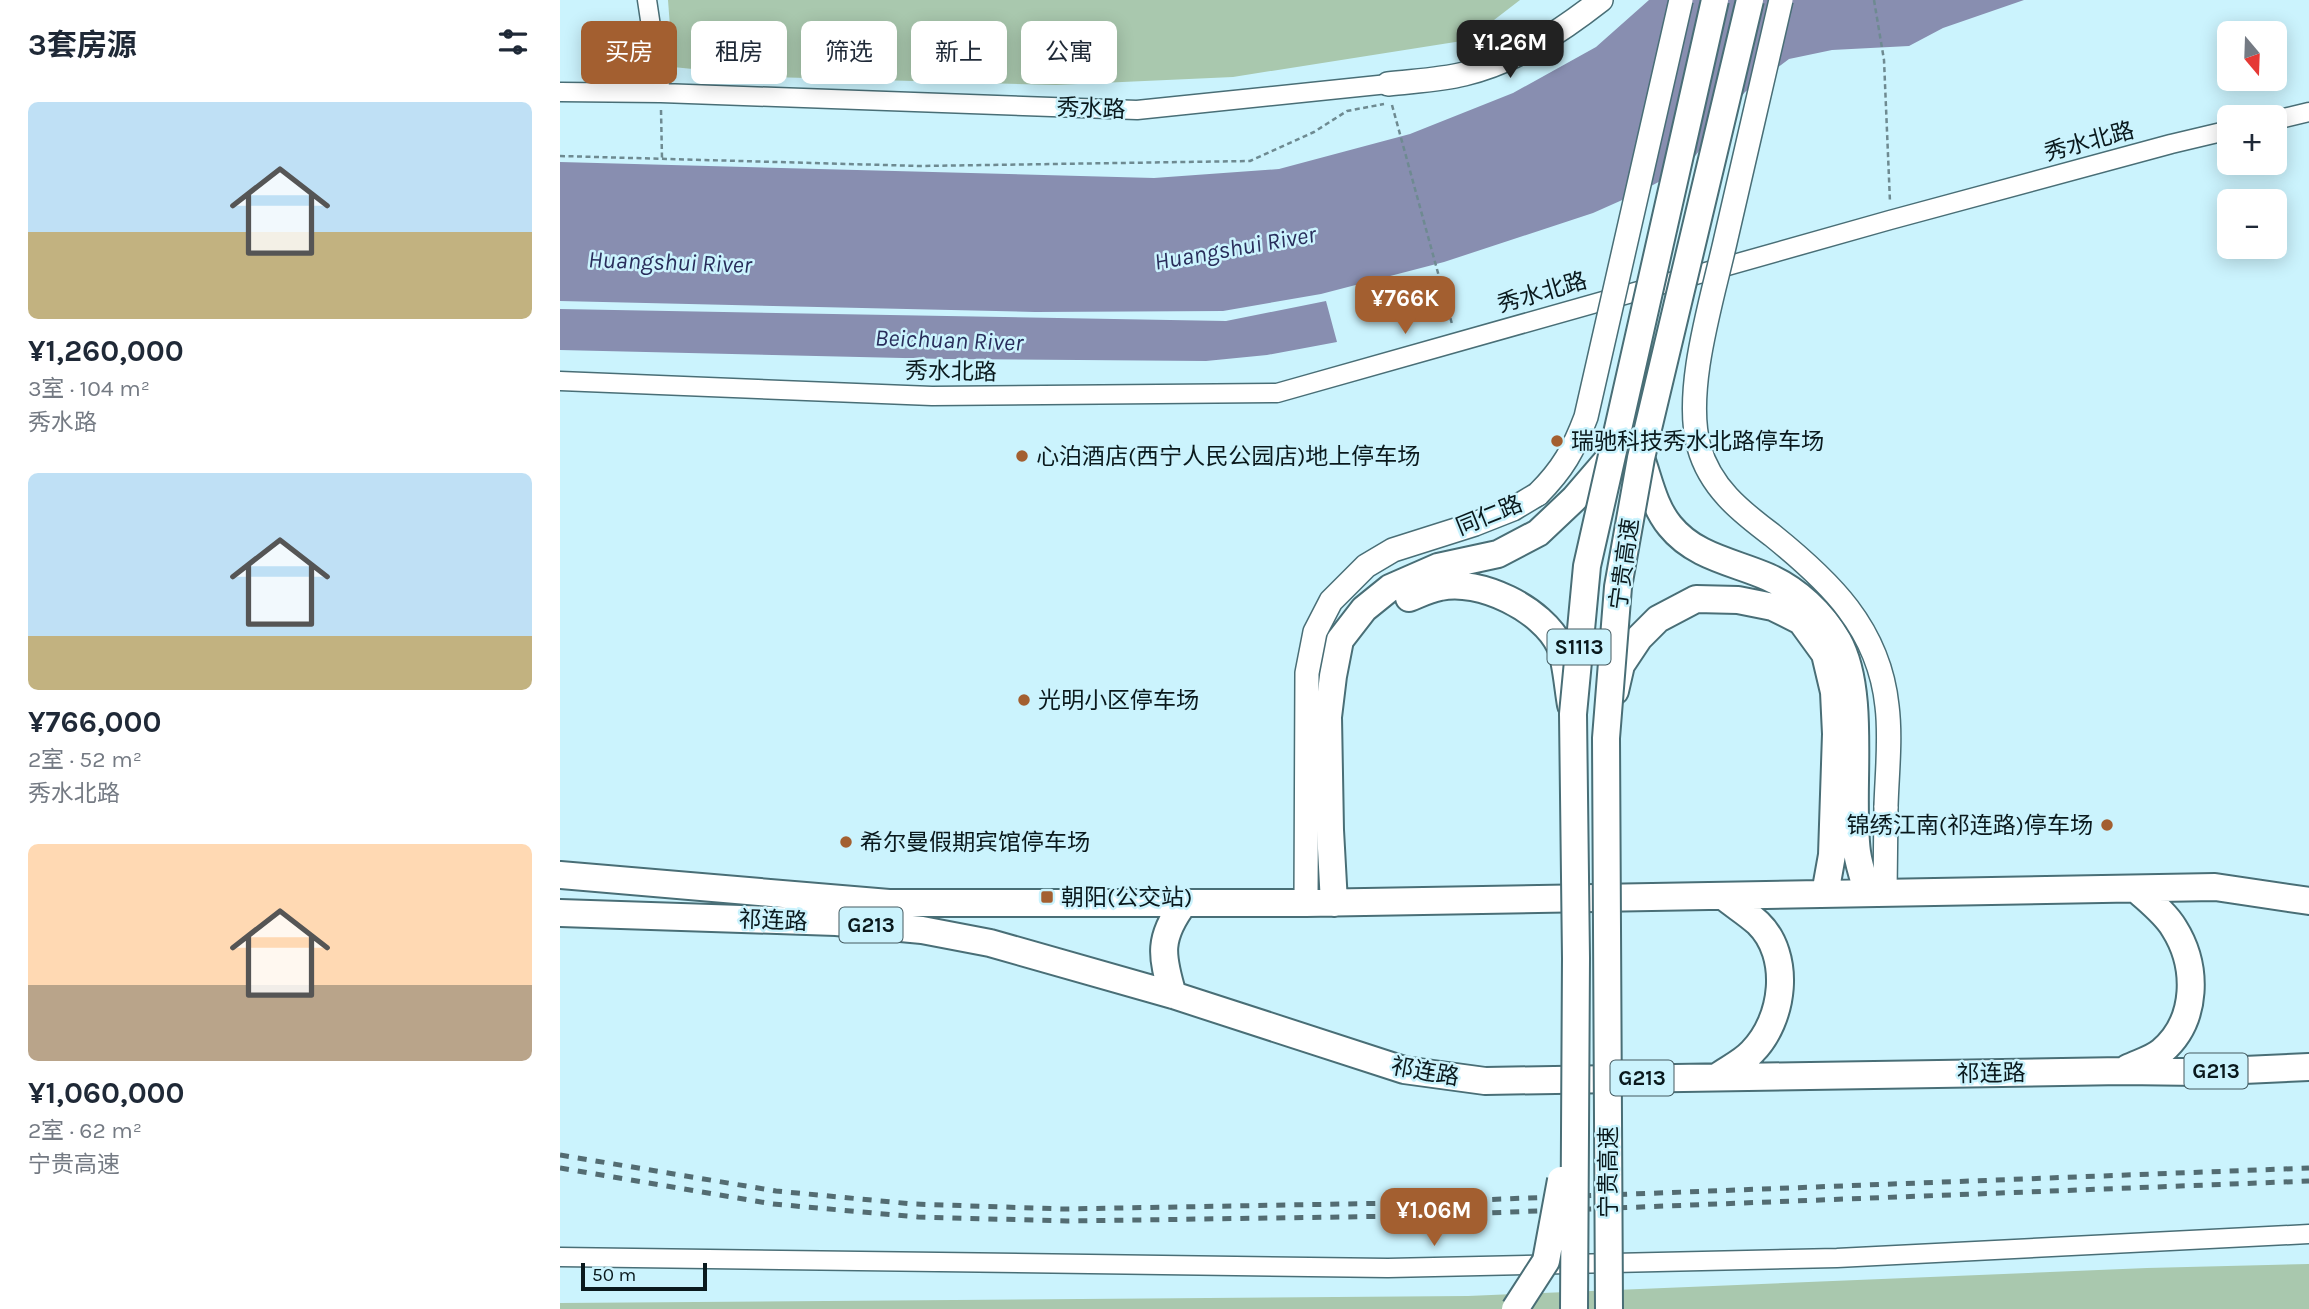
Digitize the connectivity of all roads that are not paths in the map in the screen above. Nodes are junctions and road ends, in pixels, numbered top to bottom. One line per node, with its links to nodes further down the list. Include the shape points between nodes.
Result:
1 (647, 0): 8 (street)
2 (1601, 0): 9 (main road, 秀水路, via 1526,51 1464,74)
3 (1681, 0): 26 (main road, 同仁路, bridge, via 1586,417 1574,448 1558,475 1513,509 1393,550 1366,566 1331,601 1315,632 1307,673)
4 (1715, 0): 14 (highway, 宁贵高速 / S1113, bridge)
5 (1750, 0): 15 (highway, 宁贵高速 / S1113, bridge)
6 (1781, 0): 21 (main road, bridge, via 1709,312 1694,414 1699,447 1713,479 1730,502 1803,561 1851,610 1880,670 1888,706 1886,807)
7 (560, 92): 8 (street, 秀水路)
8 (661, 93): 9 (street, 秀水路, via 1137,110)
9 (1390, 93)
10 (2309, 112): 11 (street)
11 (2287, 117)
12 (2217, 133): 13 (street, 秀水北路, via 1277,393 932,396)
13 (560, 381)
14 (1611, 456): 16 (highway, via 1538,533); 17 (highway, 宁贵高速 / S1113, bridge, via 1587,566)
15 (1641, 458): 18 (highway, 宁贵高速 / S1113, bridge, via 1618,587); 21 (highway, via 1670,526 1714,559 1769,578 1798,594 1839,642 1852,699 1857,852)
16 (1440, 577): 17 (highway, bridge, via 1509,598 1538,619 1559,646); 27 (highway, via 1375,620 1347,671)
17 (1573, 714): 29 (highway, 宁贵高速 / S1113, bridge)
18 (1606, 738): 22 (highway, bridge, via 1621,665 1658,619 1696,599 1773,607 1801,621 1825,654 1834,692 1832,855); 38 (highway, 宁贵高速 / S1113, bridge)
19 (560, 875): 25 (highway, 祁连路 / G213, via 889,903)
20 (2136, 889): 21 (highway, 祁连路 / G213); 24 (highway, 祁连路 / G213, via 2215,887); 32 (highway, via 2173,926 2191,976 2191,1001 2181,1027 2161,1052)
21 (1876, 893): 22 (highway, 祁连路 / G213)
22 (1825, 894): 23 (highway, 祁连路 / G213)
23 (1723, 896): 27 (highway, 祁连路 / G213); 33 (highway, via 1759,924 1773,947 1780,973 1779,1002 1770,1029 1752,1053)
24 (2309, 901)
25 (1184, 903): 26 (highway, 祁连路 / G213); 30 (highway, via 1170,922 1164,942 1165,969)
26 (1306, 903): 27 (highway, 祁连路 / G213)
27 (1342, 903)
28 (560, 913): 30 (highway, 祁连路 / G213, via 836,922 922,930 990,943)
29 (1576, 958): 36 (highway, bridge, via 1561,1190 1546,1261); 37 (highway, 宁贵高速 / S1113, bridge)
30 (1173, 995): 33 (highway, 祁连路 / G213, via 1404,1070 1485,1081)
31 (2309, 1067): 32 (highway, 祁连路 / G213)
32 (2123, 1071): 33 (highway, 祁连路 / G213)
33 (1717, 1077)
34 (2309, 1234): 35 (street, via 1837,1258 1388,1268)
35 (560, 1256)
36 (1515, 1309)
37 (1574, 1309)
38 (1609, 1309)

